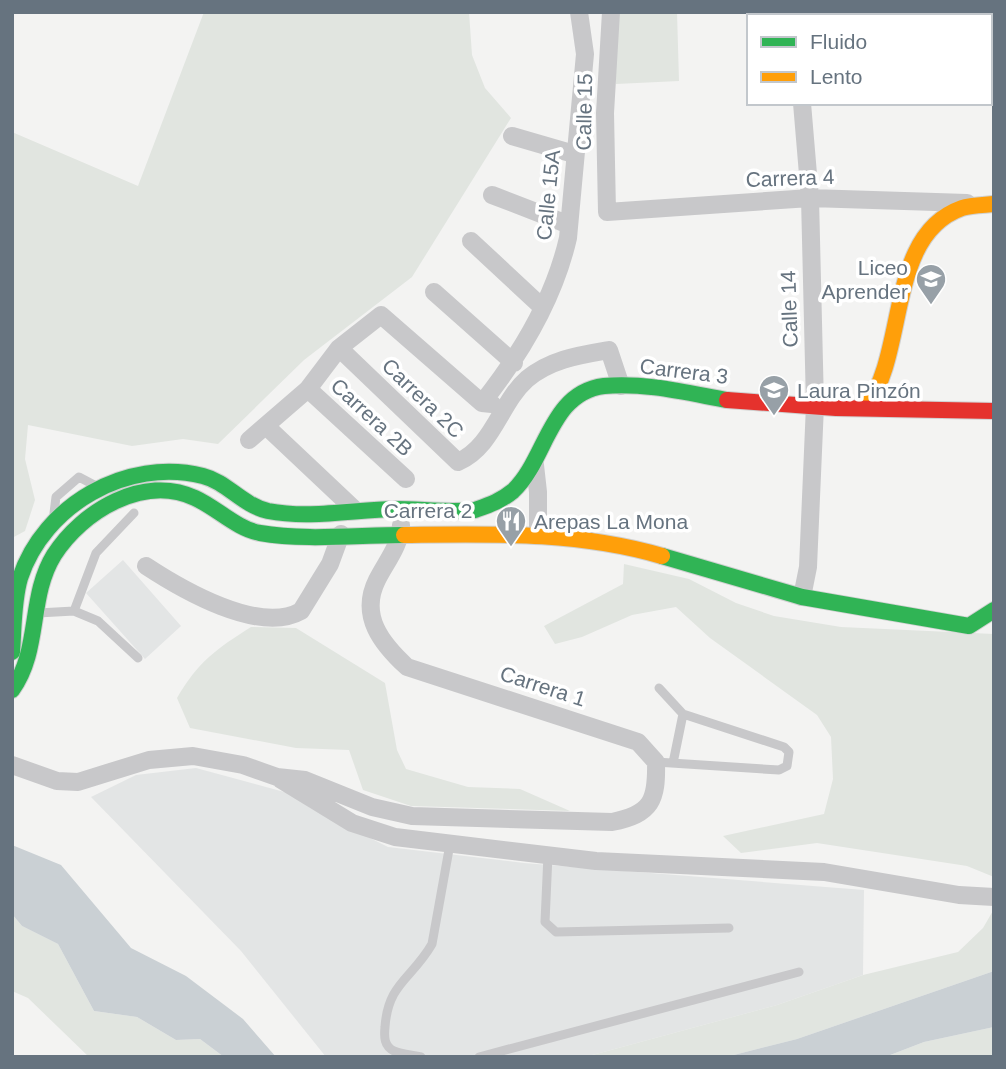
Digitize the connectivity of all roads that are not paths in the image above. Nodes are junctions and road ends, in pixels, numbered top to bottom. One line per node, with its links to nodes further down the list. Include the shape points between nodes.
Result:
1 (579, 12): 5 (street, Calle 15A, via 585,54)
2 (611, 12): 10 (street, Calle 15, via 605,113)
3 (802, 105): 7 (street, Calle 14)
4 (512, 136): 5 (street)
5 (575, 154): 11 (street, Calle 15A)
6 (492, 195): 11 (street)
7 (810, 198): 8 (street, Carrera 4); 10 (street, Carrera 4); 21 (street, Calle 14)
8 (974, 203): 9 (main road, Carrera 4); 22 (main road, Carrera 4, via 939,220 912,256 883,382)
9 (994, 204)
10 (607, 212)
11 (567, 224): 14 (street, Calle 15A, via 562,265)
12 (471, 242): 14 (street)
13 (434, 292): 16 (street)
14 (543, 309): 16 (street, Calle 15A)
15 (340, 348): 18 (street); 19 (street, Carrera 2C, via 458,462 479,448); 20 (street, via 381,315)
16 (514, 363): 20 (street, Calle 15A)
17 (621, 386): 19 (street, via 609,350 566,357 527,379); 21 (main road, Carrera 3, via 745,402); 26 (main road, via 591,389 560,410)
18 (308, 389): 24 (street); 27 (street, Carrera 2B)
19 (510, 402): 20 (street)
20 (482, 403)
21 (816, 405): 22 (main road, Carrera 3); 35 (street, Calle 14, via 808,567)
22 (866, 407): 23 (main road, Carrera 3)
23 (994, 411)
24 (267, 427): 25 (street); 28 (street, Carrera 2)
25 (249, 440)
26 (534, 465): 29 (main road, Carrera 2, via 510,493 490,507 470,511); 33 (street)
27 (406, 479)
28 (354, 509): 29 (main road, Carrera 2); 39 (main road, Carrera 2, via 286,513 251,507 208,477 169,470 99,487 53,522 21,576)
29 (402, 509): 31 (street)
30 (134, 513): 37 (lane, via 96,553)
31 (401, 533): 32 (main road, Carrera 2); 33 (main road, Carrera 2); 47 (street, Carrera 1, via 375,583 371,610 373,627 407,667 625,736)
32 (341, 534): 34 (street, via 331,564 302,611 285,616 247,615 183,591); 38 (main road, Carrera 2, via 253,532 194,495 167,490 136,495 108,504 60,543 43,570)
33 (538, 534): 35 (main road, Carrera 2, via 638,549)
34 (146, 566)
35 (802, 597): 40 (main road, Carrera 2)
36 (994, 610): 40 (main road)
37 (75, 611): 38 (lane); 43 (lane, via 99,621)
38 (34, 613): 39 (lane); 45 (main road, Carrera 2, via 30,656)
39 (15, 614): 42 (main road, Carrera 2)
40 (969, 626): 41 (street, Carrera 2)
41 (994, 628)
42 (12, 652)
43 (138, 658)
44 (659, 688): 46 (lane)
45 (12, 690)
46 (683, 714): 47 (lane); 47 (lane, via 784,747 789,752 786,766 779,770)
47 (664, 762): 49 (street, via 650,806 631,818 612,822 412,816 372,807 305,780)
48 (12, 765): 49 (street, via 57,781 78,782 149,760 193,756)
49 (277, 777): 50 (street, via 352,823 395,837)
50 (450, 844): 51 (street); 55 (lane, via 432,944 387,1006 387,1046)
51 (548, 855): 52 (street, via 824,872); 53 (lane, via 545,922 556,932)
52 (994, 897)
53 (729, 928)
54 (799, 972): 56 (lane)
55 (421, 1057)
56 (479, 1057)

